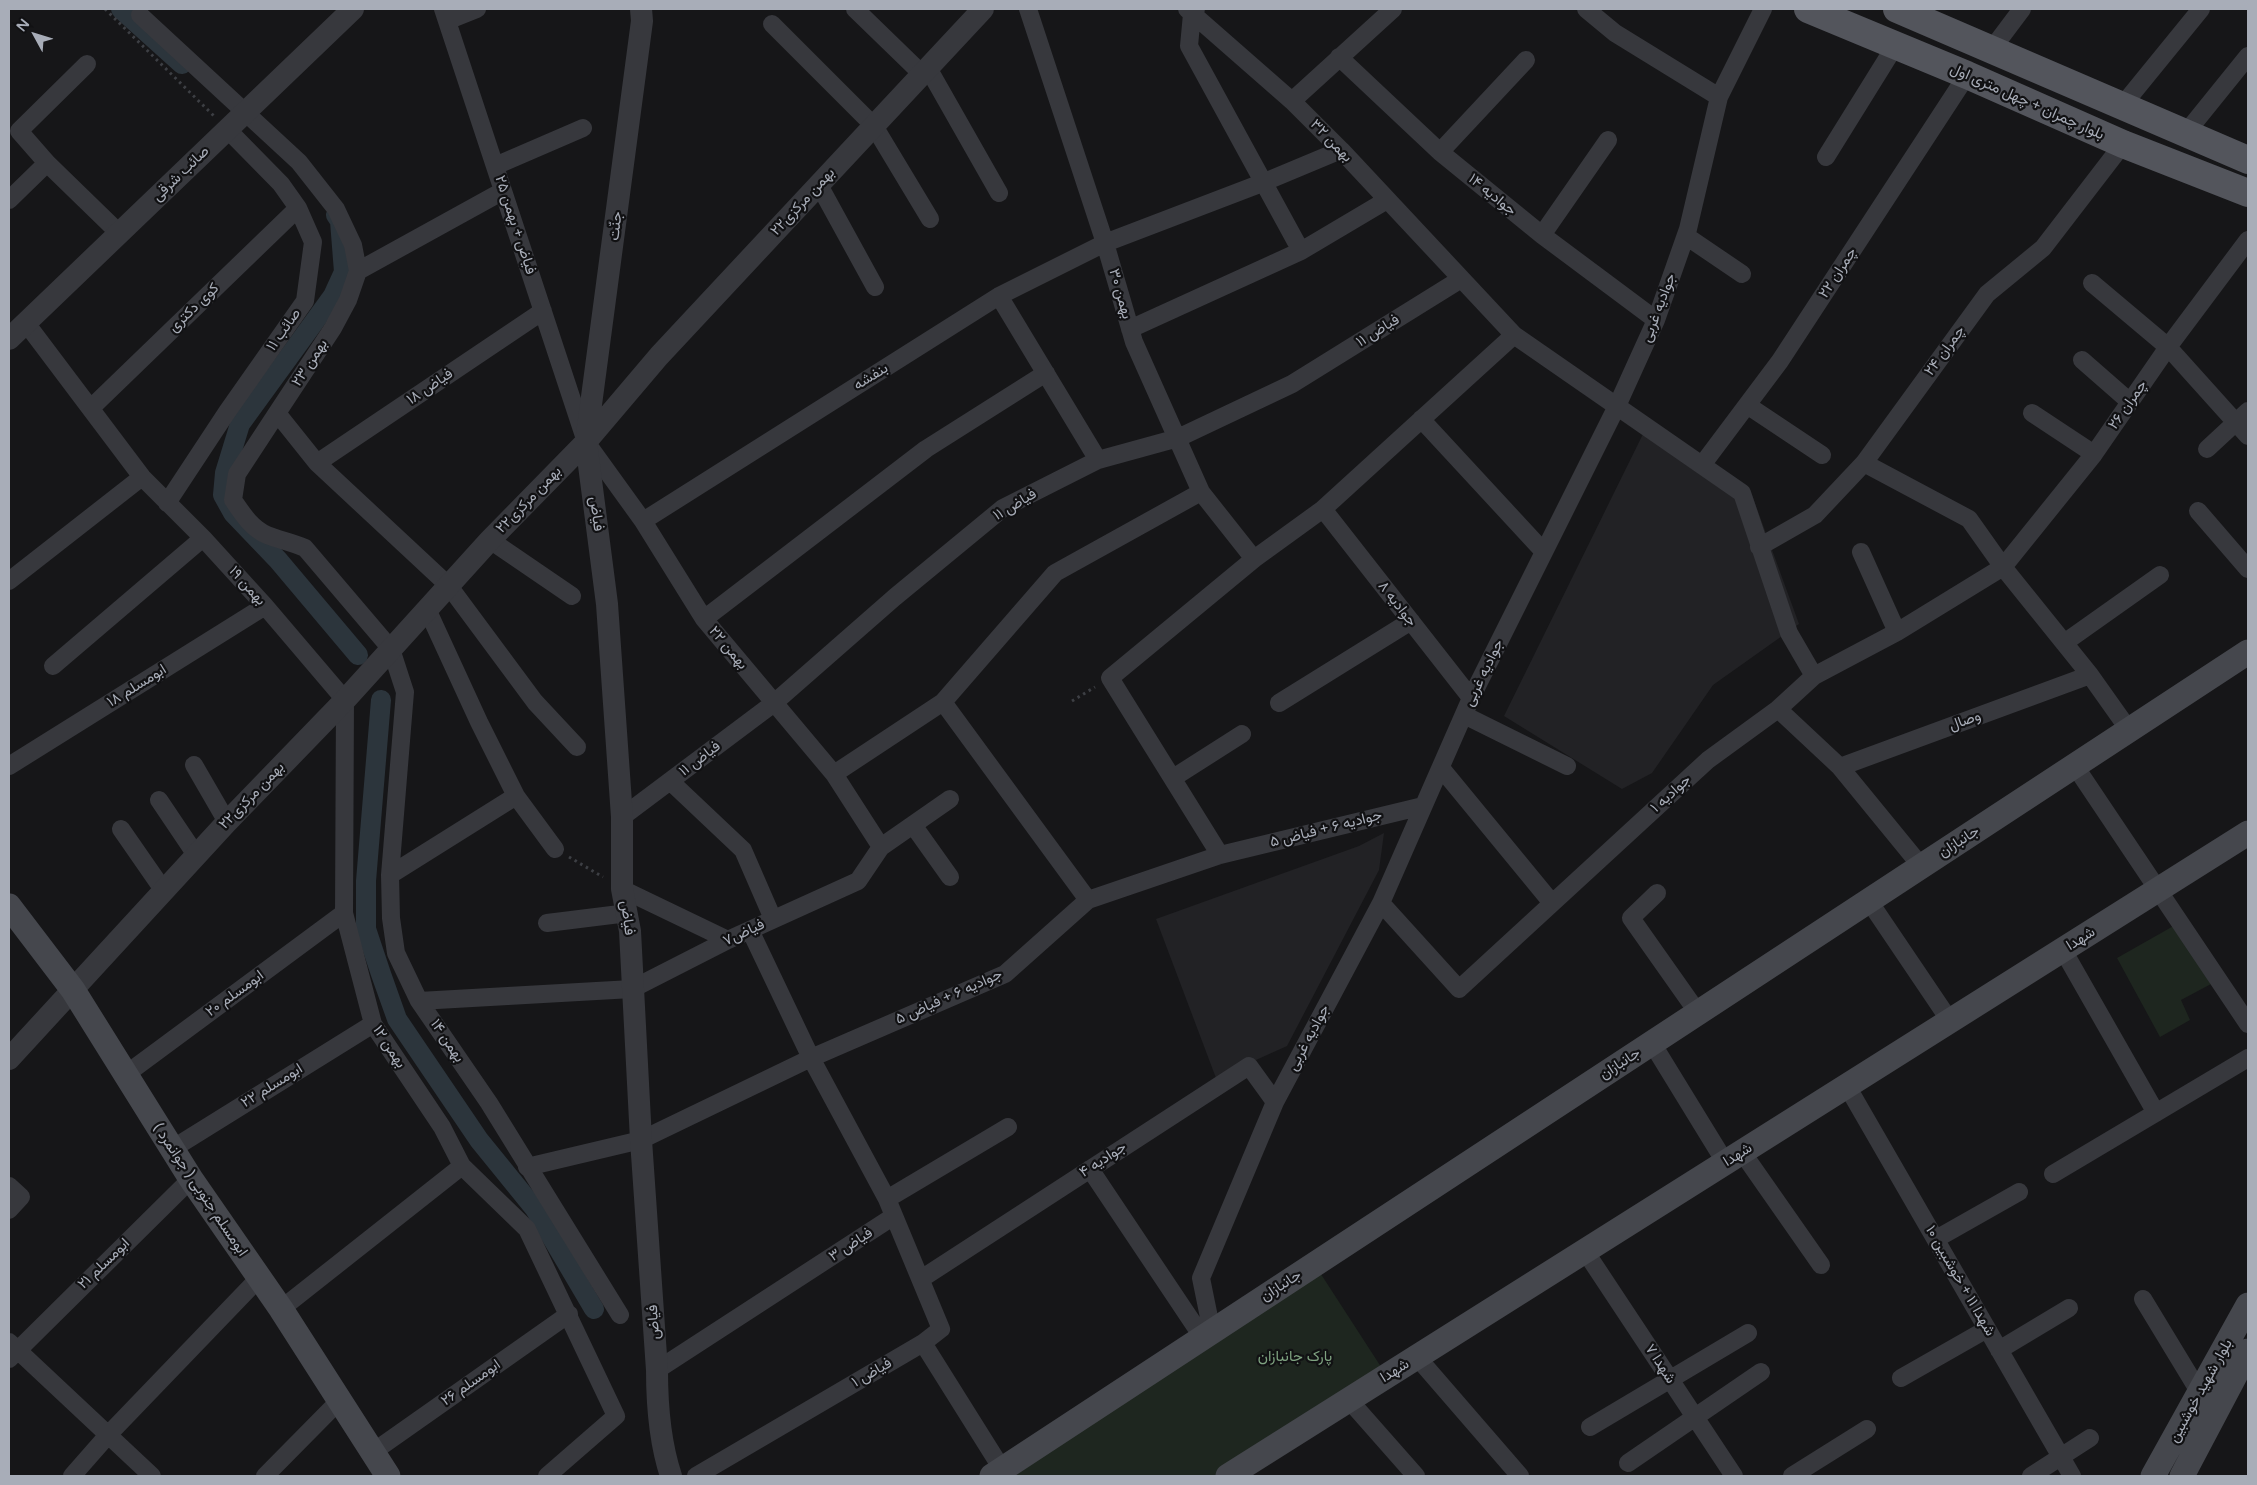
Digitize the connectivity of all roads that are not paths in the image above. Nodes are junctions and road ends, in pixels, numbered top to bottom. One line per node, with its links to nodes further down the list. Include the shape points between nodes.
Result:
1 (353, 9): 29 (street, صائب شرقی)
2 (477, 9): 16 (street)
3 (641, 9): 82 (street, جنّت, via 642,21)
4 (855, 9): 24 (street)
5 (983, 9): 24 (street, ۲۲بهمن مرکزی)
6 (1028, 9): 55 (street, بهمن ۳۰)
7 (1393, 9): 21 (street)
8 (1586, 9): 26 (street, via 1615,33)
9 (1763, 9): 26 (street, جوادیه غربی)
10 (1808, 9): 18 (main road, بلوار چمران + چهل متری اول)
11 (2022, 9): 19 (street)
12 (2201, 9): 28 (street)
13 (1192, 10): 27 (street, بهمن ۳۲); 42 (street, بهمن ۳۲, via 1189,46)
14 (1915, 12): 19 (main road)
15 (140, 15): 29 (street)
16 (445, 15): 41 (street, فیاض + بهمن ۲۵)
17 (772, 24): 30 (street)
18 (1895, 46): 25 (main road, بلوار چمران + چهل متری اول); 38 (street)
19 (1992, 49): 28 (main road)
20 (2248, 56): 33 (street)
21 (1339, 58): 27 (street); 37 (street, جوادیه ۱۴)
22 (1526, 60): 37 (street)
23 (87, 64): 40 (street, via 18,131)
24 (925, 71): 30 (street, ۲۲بهمن مرکزی); 45 (street)
25 (1967, 76): 35 (main road, بلوار چمران + چهل متری اول); 73 (street, چمران ۲۲, via 1780,361)
26 (1719, 97): 53 (street, جوادیه غربی)
27 (1292, 100): 36 (street, بهمن ۳۲)
28 (2122, 106): 33 (main road)
29 (244, 113): 32 (street, صائب شرقی); 57 (street, via 299,162 319,185 336,209 353,245)
30 (874, 126): 43 (street, ۲۲بهمن مرکزی); 50 (street)
31 (583, 128): 41 (street)
32 (227, 129): 49 (street, صائب ۱۱, via 282,184); 51 (street, صائب شرقی)
33 (2185, 134): 39 (main road)
34 (1608, 140): 52 (street)
35 (2123, 144): 46 (main road, بلوار چمران + چهل متری اول); 88 (street, چمران ۲۴, via 2043,248 1987,294)
36 (1341, 150): 42 (street, بنفشه); 48 (street, بهمن ۳۲)
37 (1440, 152): 52 (street, جوادیه ۱۴)
38 (1826, 157)
39 (2248, 160)
40 (47, 163): 47 (street); 51 (street)
41 (495, 166): 44 (street, فیاض + بهمن ۲۵)
42 (1262, 183): 55 (street, بنفشه); 56 (street, بهمن ۳۲)
43 (819, 185): 61 (street); 82 (street, ۲۲بهمن مرکزی, via 659,356)
44 (503, 191): 57 (street); 63 (street, فیاض + بهمن ۲۵)
45 (999, 193)
46 (2248, 193)
47 (9, 200)
48 (1387, 200): 56 (street); 59 (street, بهمن ۳۲)
49 (298, 208): 75 (street, کوی دکتری); 92 (street, صائب ۱۱, via 312,242 305,301)
50 (930, 219)
51 (120, 232): 65 (street, صائب شرقی)
52 (1542, 235): 64 (street, جوادیه ۱۴)
53 (1686, 236): 58 (street); 64 (street, جوادیه غربی)
54 (2248, 240): 69 (street, چمران ۲۶)
55 (1105, 243): 62 (street, بنفشه); 66 (street, بهمن ۳۰)
56 (1301, 251): 66 (street)
57 (358, 272): 76 (street, بهمن ۲۳, via 333,328)
58 (1742, 274)
59 (1461, 279): 67 (street, بهمن ۳۲); 81 (street, فیاض ۱۱, via 1292,384)
60 (2092, 283): 69 (street)
61 (875, 287)
62 (999, 296): 71 (street); 95 (street, بنفشه)
63 (543, 311): 82 (street, فیاض + بهمن ۲۵); 87 (street, فیاض ۱۸)
64 (1656, 320): 74 (street, جوادیه غربی)
65 (26, 323): 68 (street, صائب شرقی); 75 (street, بهمن ۱۹)
66 (1130, 329): 81 (street, بهمن ۳۰)
67 (1514, 335): 74 (street, بهمن ۳۲); 79 (street)
68 (9, 339)
69 (2168, 347): 72 (street, چمران ۲۶); 78 (street)
70 (2082, 360): 72 (street)
71 (1046, 373): 86 (street); 110 (street, via 926,449)
72 (2130, 402): 84 (street, چمران ۲۶)
73 (1747, 405): 85 (street); 89 (street, چمران ۲۲)
74 (1617, 406): 89 (street, بهمن ۳۲); 99 (street, جوادیه غربی)
75 (91, 408): 90 (street, بهمن ۱۹)
76 (277, 413): 87 (street); 114 (street, بهمن ۲۳, via 237,474 233,500 247,520 266,534 305,548)
77 (2032, 413): 84 (street)
78 (2242, 417): 80 (street); 83 (street)
79 (1421, 420): 93 (street); 99 (street)
80 (2248, 436)
81 (1178, 438): 86 (street, فیاض ۱۱); 91 (street, بهمن ۳۰)
82 (586, 442): 95 (street, بهمن ۲۲); 97 (street, ۲۲بهمن مرکزی); 142 (street, فیاض, via 607,604)
83 (2207, 449)
84 (2094, 454): 102 (street, چمران ۲۶)
85 (1822, 455)
86 (1098, 460): 122 (street, فیاض ۱۱, via 1003,508)
87 (317, 463): 106 (street)
88 (1864, 463): 98 (street, چمران ۲۴, via 1815,515); 102 (street, via 1969,519)
89 (1702, 465): 98 (street, بهمن ۳۲, via 1742,493)
90 (142, 477): 92 (street, بهمن ۱۹); 105 (street)
91 (1201, 492): 101 (street, بهمن ۳۰); 121 (street, via 1055,573)
92 (167, 503): 96 (street, بهمن ۱۹)
93 (1323, 509): 101 (street); 111 (street, جوادیه ۸)
94 (2198, 511): 103 (street)
95 (643, 521): 110 (street, بهمن ۲۲)
96 (203, 538): 108 (street, بهمن ۱۹); 116 (street)
97 (490, 540): 106 (street, ۲۲بهمن مرکزی); 107 (street)
98 (1759, 547): 118 (street, بهمن ۳۲, via 1788,633)
99 (1544, 552): 119 (street, جوادیه غربی)
100 (1861, 552): 112 (street)
101 (1254, 559): 136 (street, via 1110,678)
102 (2003, 567): 112 (street, جوادیه ۱); 113 (street)
103 (2248, 569)
104 (2160, 575): 113 (street)
105 (9, 581)
106 (449, 586): 109 (street, ۲۲بهمن مرکزی); 128 (street, via 535,702)
107 (572, 596)
108 (265, 606): 120 (street, بهمن ۱۹); 130 (street, ابومسلم ۱۸)
109 (428, 609): 114 (street, ۲۲بهمن مرکزی); 138 (street, via 478,722)
110 (704, 619): 122 (street, بهمن ۲۲)
111 (1411, 621): 119 (street, جوادیه ۸); 123 (street)
112 (1897, 632): 118 (street, جوادیه ۱)
113 (2064, 643): 117 (street)
114 (391, 649): 120 (street, ۲۲بهمن مرکزی); 152 (street, بهمن ۱۴, via 405,692)
115 (2248, 652): 126 (main road, جانبازان)
116 (53, 666)
117 (2090, 675): 126 (street); 132 (street, وصال)
118 (1814, 676): 124 (street, جوادیه ۱)
119 (1471, 698): 125 (street, جوادیه غربی)
120 (345, 700): 143 (street, ۲۲بهمن مرکزی); 163 (street, بهمن ۱۲)
121 (942, 702): 135 (street); 158 (street)
122 (774, 703): 135 (street, بهمن ۲۲); 137 (street, فیاض ۱۱)
123 (1279, 703)
124 (1778, 710): 132 (street); 160 (street, جوادیه ۱, via 1708,760)
125 (1464, 715): 131 (street); 134 (street, جوادیه غربی)
126 (2129, 730): 133 (main road, جانبازان)
127 (1242, 734): 136 (street)
128 (577, 747)
129 (194, 765): 143 (street)
130 (9, 766)
131 (1568, 766)
132 (1840, 766): 151 (street)
133 (2075, 766): 151 (main road, جانبازان); 155 (street)
134 (1441, 768): 141 (street, جوادیه غربی); 160 (street)
135 (834, 774): 147 (street, بهمن ۲۲)
136 (1173, 778): 149 (street)
137 (670, 781): 142 (street, فیاض ۱۱); 165 (street, via 743,850)
138 (516, 796): 148 (street); 152 (street)
139 (950, 799): 144 (street)
140 (159, 800): 150 (street)
141 (1423, 806): 149 (street, جوادیه ۶ + فیاض ۵); 161 (street, جوادیه غربی)
142 (622, 817): 154 (street, فیاض)
143 (227, 822): 150 (street, ۲۲بهمن مرکزی)
144 (913, 825): 147 (street); 153 (street)
145 (121, 829): 156 (street)
146 (2248, 833): 155 (main road, شهدا)
147 (881, 847): 165 (street, فیاض۷, via 858,881)
148 (556, 849)
149 (1220, 854): 158 (street, جوادیه ۶ + فیاض ۵)
150 (196, 855): 156 (street, ۲۲بهمن مرکزی)
151 (1922, 866): 159 (main road, جانبازان)
152 (390, 875): 172 (street, بهمن ۱۴, via 396,953)
153 (950, 877)
154 (622, 889): 164 (street, فیاض); 168 (street)
155 (2158, 890): 169 (main road, شهدا); 176 (street)
156 (164, 891): 171 (street, ۲۲بهمن مرکزی)
157 (1657, 893): 173 (street, via 1631,918)
158 (1088, 900): 178 (street, جوادیه ۶ + فیاض ۵, via 1005,974)
159 (1869, 901): 173 (main road, جانبازان); 174 (street)
160 (1552, 902): 161 (street, جوادیه ۱, via 1459,989)
161 (1381, 903): 183 (street, جوادیه غربی)
162 (9, 906): 171 (main road, ابومسلم جنوبی ( جوانمرد ))
163 (344, 912): 175 (street, بهمن ۱۲); 181 (street, ابومسلم ۲۰)
164 (628, 913): 166 (street); 170 (street, فیاض)
165 (773, 919): 167 (street, فیاض۷)
166 (547, 923)
167 (750, 930): 168 (street, فیاض۷); 178 (street)
168 (728, 940): 170 (street, فیاض۷)
169 (2063, 950): 174 (main road, شهدا); 184 (street)
170 (632, 989): 172 (street); 186 (street, فیاض)
171 (72, 990): 180 (street, ۲۲بهمن مرکزی); 181 (main road, ابومسلم جنوبی ( جوانمرد ))
172 (419, 1000): 190 (street, بهمن ۱۴, via 489,1103)
173 (1698, 1013): 177 (main road, جانبازان)
174 (1950, 1021): 182 (main road, شهدا)
175 (373, 1024): 187 (street, ابومسلم ۲۲); 189 (street, بهمن ۱۲, via 442,1127)
176 (2248, 1024)
177 (1652, 1043): 188 (street); 210 (main road, جانبازان)
178 (811, 1058): 186 (street, جوادیه ۶ + فیاض ۵); 195 (street)
179 (2248, 1058): 184 (street)
180 (9, 1059)
181 (125, 1074): 187 (main road, ابومسلم جنوبی ( جوانمرد ))
182 (1847, 1086): 188 (main road, شهدا); 197 (street, شهدا ۱۱ + خوشبین ۱۰)
183 (1275, 1102): 191 (street, جوادیه ۴, via 1249,1066); 210 (street, جوادیه غربی, via 1201,1278)
184 (2156, 1113): 192 (street)
185 (1008, 1127): 195 (street)
186 (641, 1140): 190 (street, جوادیه ۶ + فیاض ۵); 216 (street, فیاض)
187 (172, 1149): 193 (main road, ابومسلم جنوبی ( جوانمرد ))
188 (1734, 1157): 198 (main road, شهدا); 199 (street)
189 (462, 1166): 205 (street); 206 (street, بهمن ۱۲, via 527,1229)
190 (527, 1167): 207 (street, بهمن ۱۴)
191 (1090, 1169): 201 (street, جوادیه ۴); 210 (street)
192 (2053, 1174)
193 (191, 1179): 200 (main road, ابومسلم جنوبی ( جوانمرد )); 212 (street, ابومسلم ۲۱)
194 (2019, 1192): 197 (street)
195 (886, 1199): 196 (street)
196 (894, 1216): 201 (street, فیاض ۱); 216 (street, فیاض ۳)
197 (1936, 1239): 208 (street, شهدا ۱۱ + خوشبین ۱۰)
198 (1585, 1251): 215 (main road, شهدا); 219 (street, شهدا ۷)
199 (1821, 1265)
200 (259, 1278): 205 (main road, ابومسلم جنوبی ( جوانمرد )); 226 (street)
201 (921, 1279): 211 (street, فیاض ۱, via 941,1329)
202 (2142, 1299): 220 (street)
203 (2248, 1305): 220 (main road, بلوار شهید خوشبین)
204 (2068, 1308): 213 (street)
205 (281, 1309): 221 (main road, ابومسلم جنوبی ( جوانمرد ))
206 (569, 1314): 228 (street, ابومسلم ۲۶); 236 (street, بهمن ۱۲, via 616,1416)
207 (620, 1314)
208 (1987, 1329): 213 (street, شهدا ۱۱ + خوشبین ۱۰); 218 (street)
209 (1748, 1333): 219 (street)
210 (1207, 1335): 231 (main road, جانبازان)
211 (923, 1343): 231 (street); 238 (street, فیاض ۱)
212 (11, 1350): 226 (street)
213 (1999, 1350): 229 (street, شهدا ۱۱ + خوشبین ۱۰)
214 (2248, 1352): 247 (main road, بلوار شهید خوشبین)
215 (1417, 1357): 222 (main road, شهدا); 241 (street)
216 (657, 1370): 237 (street, فیاض, via 657,1394 666,1462)
217 (1762, 1372): 223 (street)
218 (1901, 1378)
219 (1669, 1379): 223 (street, شهدا ۷); 224 (street)
220 (2200, 1393): 246 (main road, بلوار شهید خوشبین)
221 (340, 1400): 228 (main road, ابومسلم جنوبی ( جوانمرد )); 234 (street)
222 (1349, 1400): 239 (main road, شهدا); 240 (street)
223 (1695, 1417): 230 (street); 242 (street, شهدا ۷)
224 (1590, 1427)
225 (1867, 1428): 243 (street)
226 (108, 1435): 232 (street); 233 (street)
227 (2090, 1438): 229 (street)
228 (373, 1452): 235 (main road, ابومسلم جنوبی ( جوانمرد ))
229 (2061, 1457): 244 (street); 245 (street, شهدا ۱۱ + خوشبین ۱۰)
230 (1628, 1462)
231 (997, 1473)
232 (72, 1476)
233 (152, 1476)
234 (265, 1476)
235 (388, 1476)
236 (547, 1476)
237 (671, 1476)
238 (696, 1476)
239 (1228, 1476)
240 (1416, 1476)
241 (1520, 1476)
242 (1734, 1476)
243 (1792, 1476)
244 (2031, 1476)
245 (2072, 1476)
246 (2154, 1476)
247 (2182, 1476)

